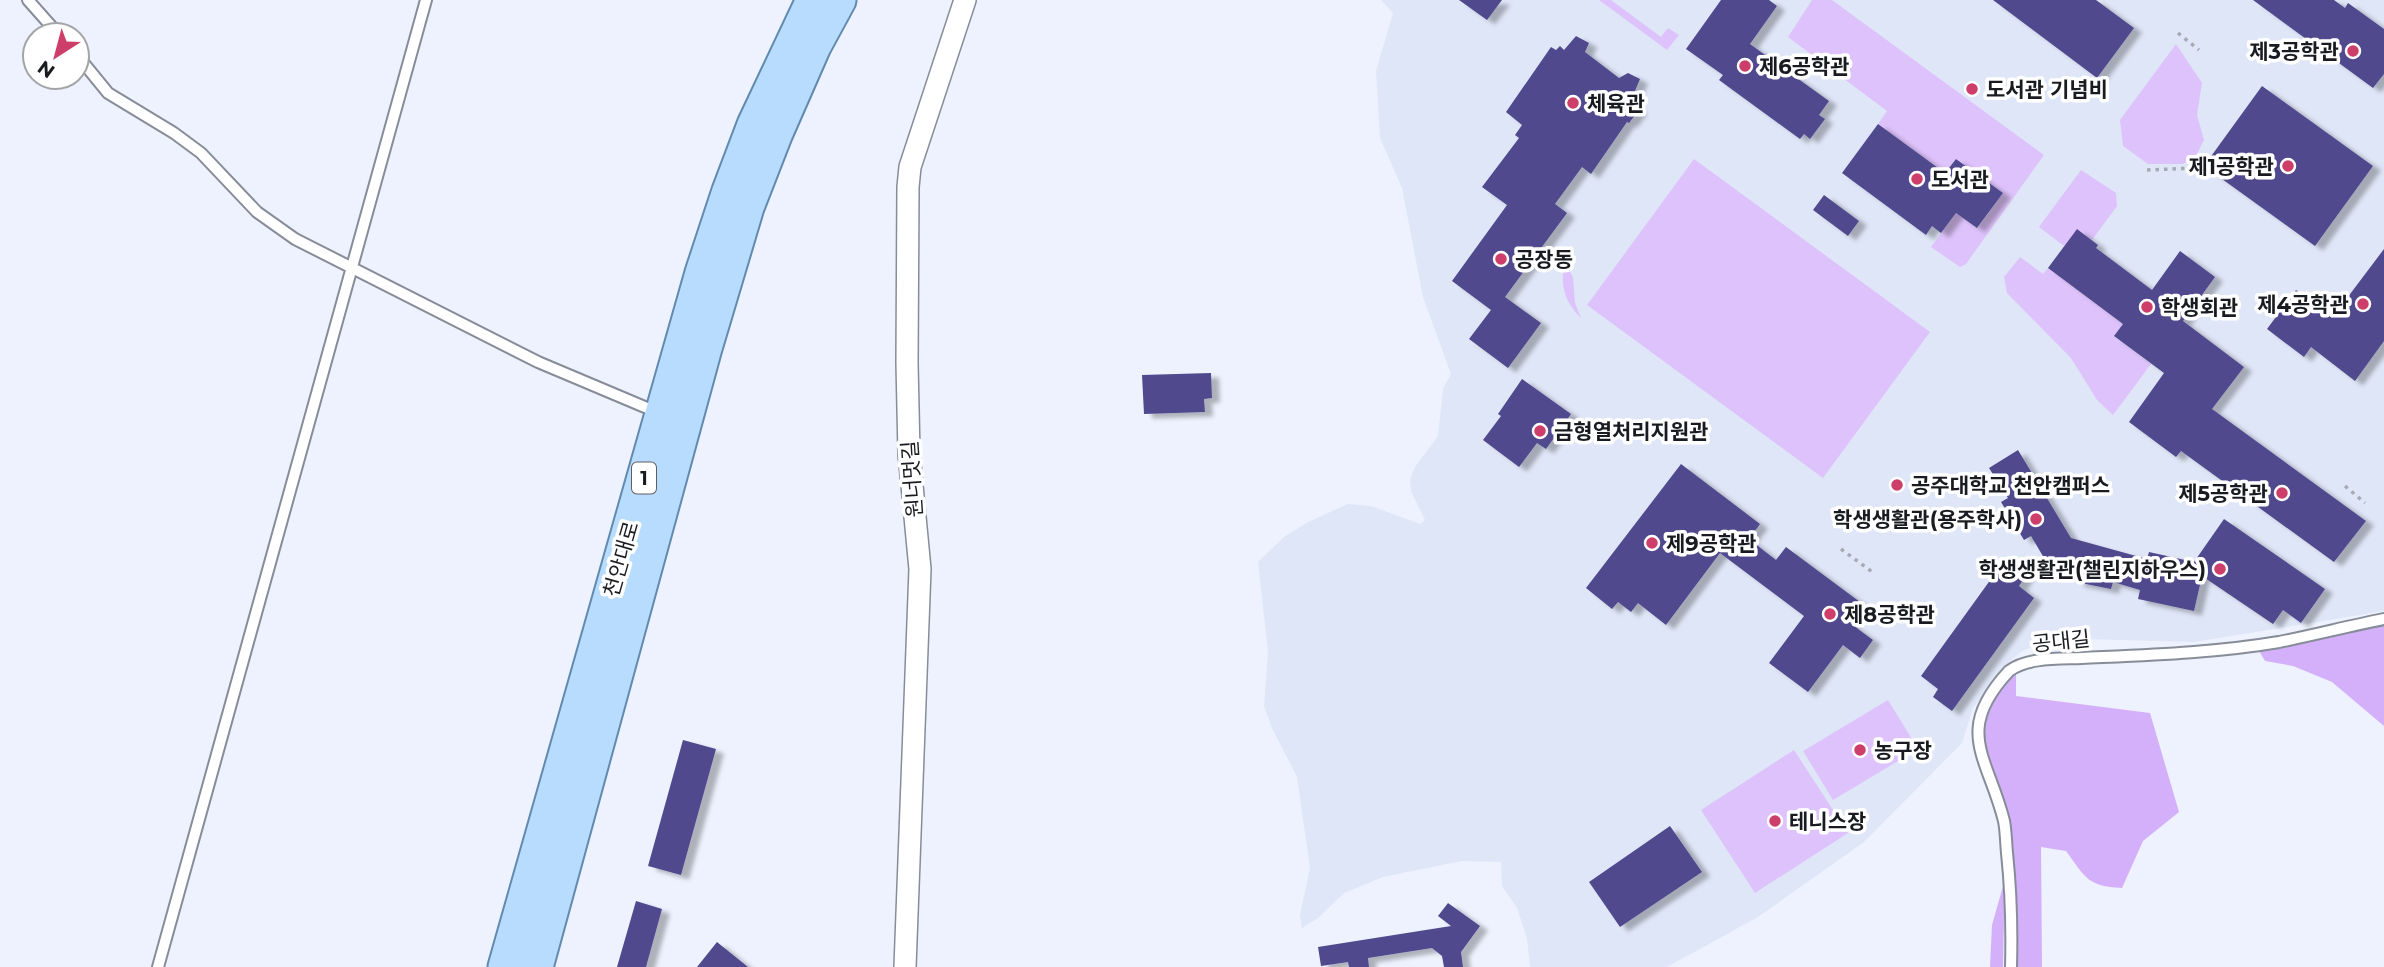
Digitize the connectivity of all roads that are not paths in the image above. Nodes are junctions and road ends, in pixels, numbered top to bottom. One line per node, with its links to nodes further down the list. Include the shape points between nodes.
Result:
1 (28, 0): 6 (lane)
2 (426, 0): 8 (lane)
3 (813, 0): 9 (main road, 천안대로 / 1, via 754,125 729,191)
4 (839, 0): 13 (main road, 천안대로 / 1, via 814,46 747,207)
5 (965, 0): 14 (street, 원너멋길, via 910,167 908,187 909,454 920,569)
6 (47, 21)
7 (91, 72): 8 (lane, via 119,102 201,153 272,223)
8 (352, 266): 9 (lane, via 538,362); 11 (lane)
9 (661, 414): 12 (main road, 천안대로 / 1)
10 (2384, 619): 15 (lane, 공대길, via 2278,642 2184,653 2059,659 2009,671 1981,712 1978,731 1984,769 2004,821 2012,899)
11 (158, 967)
12 (505, 967)
13 (536, 967)
14 (905, 967)
15 (2011, 967)

